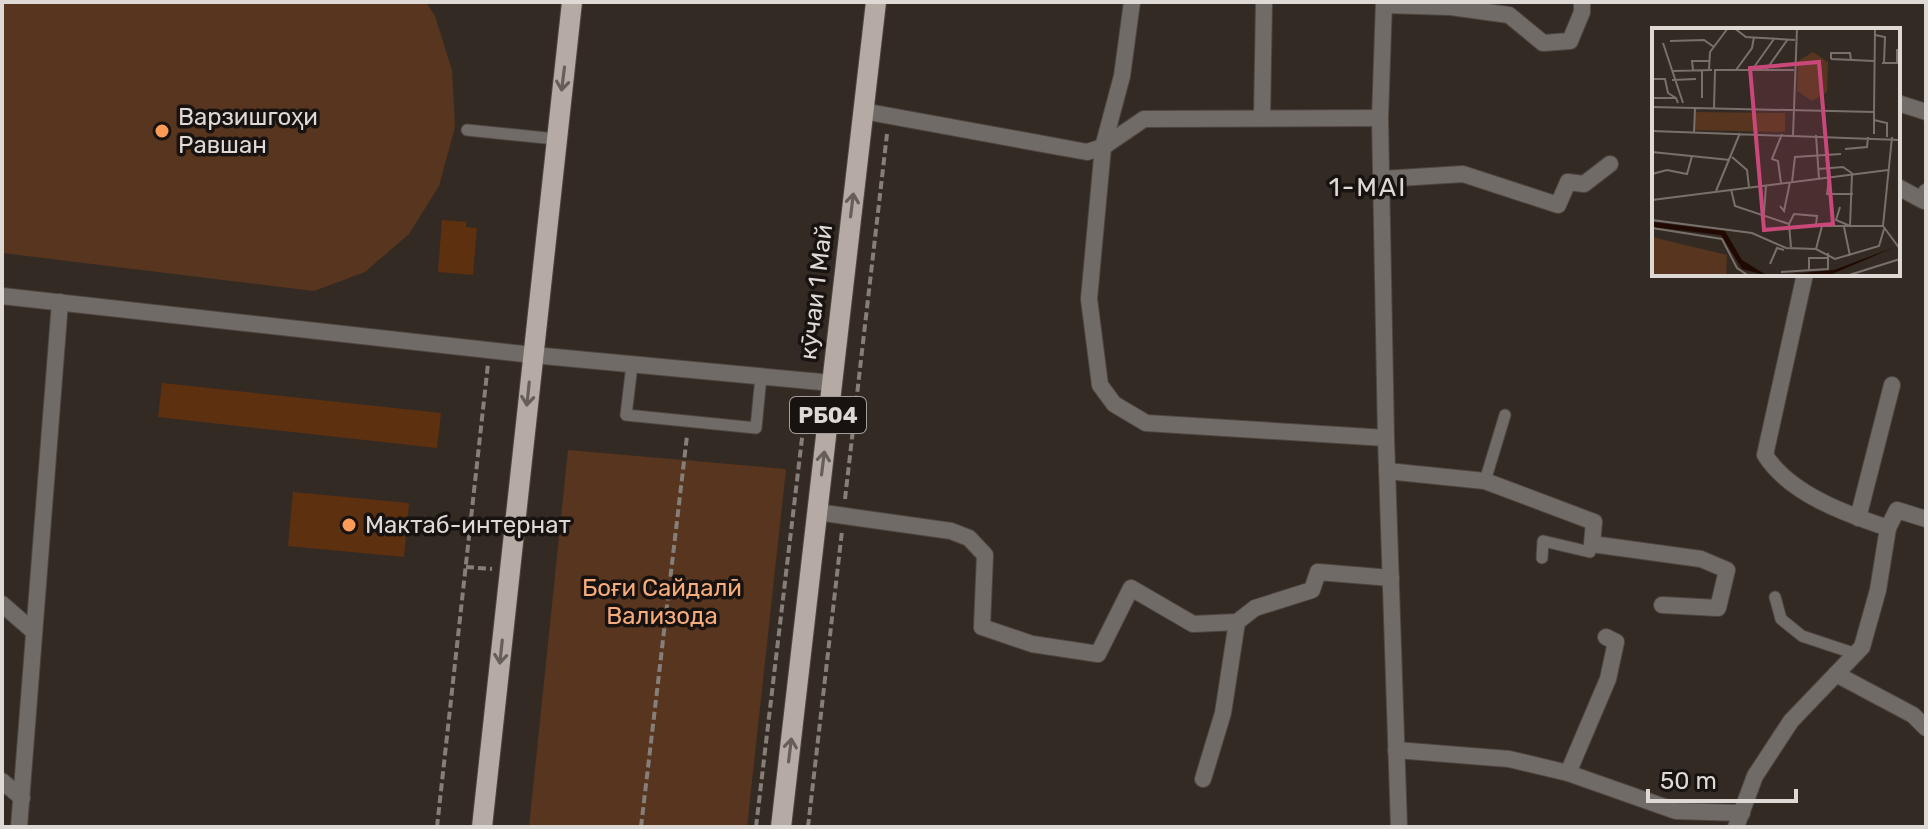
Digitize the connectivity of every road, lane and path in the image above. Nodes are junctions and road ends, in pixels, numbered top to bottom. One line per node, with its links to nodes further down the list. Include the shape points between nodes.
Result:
1 (572, 2): 14 (main road, one-way to 14)
2 (876, 2): 8 (main road, кӯчаи 1 Май / РБ04)
3 (1132, 2): 15 (street, via 1122,76)
4 (1264, 2): 11 (street)
5 (1582, 2): 6 (street, via 1570,41 1543,43 1509,15)
6 (1384, 3): 12 (street)
7 (1900, 104): 9 (street)
8 (863, 111): 10 (street); 28 (main road, кӯчаи 1 Май / РБ04, one-way to 8)
9 (1926, 112)
10 (889, 116): 15 (street, via 1087,152); 36 (path)
11 (1262, 118): 12 (street); 15 (street, via 1144,119)
12 (1380, 118): 17 (street)
13 (467, 130): 14 (lane)
14 (556, 139): 24 (main road)
15 (1103, 147): 32 (street, via 1089,299 1100,385 1114,404 1146,423)
16 (1610, 164): 17 (street, via 1584,184 1568,182 1558,205 1463,174)
17 (1382, 179): 32 (street)
18 (1900, 188): 19 (street)
19 (1925, 199)
20 (1805, 276): 37 (street, via 1765,455 1775,470 1836,510)
21 (2, 296): 22 (street)
22 (60, 302): 23 (street); 49 (street)
23 (490, 350): 24 (street); 42 (path)
24 (533, 355): 25 (street); 43 (main road, one-way to 43)
25 (632, 365): 26 (street); 31 (lane, via 626,415)
26 (761, 376): 27 (street); 31 (lane, via 756,428)
27 (809, 381): 28 (street); 64 (path)
28 (832, 383): 35 (main road, кӯчаи 1 Май / РБ04, one-way to 28)
29 (1892, 385): 37 (street)
30 (1505, 415): 34 (lane)
31 (689, 421): 63 (path)
32 (1386, 438): 33 (street)
33 (1387, 471): 34 (street); 44 (street)
34 (1485, 481): 40 (street, via 1594,522)
35 (817, 512): 36 (street); 65 (main road, кӯчаи 1 Май / РБ04, one-way to 35)
36 (844, 515): 48 (street, via 969,538 985,555 982,627 1032,644 1098,654 1131,588 1193,624); 66 (path)
37 (1858, 518): 39 (street)
38 (1926, 519): 39 (street, via 1897,510)
39 (1888, 528): 51 (street, via 1878,590)
40 (1592, 544): 41 (lane, via 1590,552 1543,541); 47 (street, via 1701,559 1727,570 1718,608)
41 (1542, 558)
42 (466, 567): 43 (path); 61 (path)
43 (509, 571): 62 (main road, one-way to 62)
44 (1391, 578): 48 (street, via 1318,572 1312,590 1255,608); 54 (street)
45 (1775, 597): 51 (lane, via 1781,619 1802,636)
46 (2, 604): 49 (street)
47 (1662, 605)
48 (1237, 622): 56 (street, via 1223,713)
49 (33, 631): 58 (street)
50 (1606, 637): 55 (street, via 1616,642 1608,679)
51 (1856, 654): 52 (street)
52 (1836, 674): 53 (street, via 1913,715); 59 (street, via 1791,721 1755,776)
53 (1926, 728)
54 (1396, 750): 55 (street, via 1509,759); 67 (street)
55 (1568, 773): 59 (street, via 1676,811)
56 (1203, 779)
57 (2, 781): 58 (street)
58 (22, 798): 60 (street)
59 (1739, 820)
60 (19, 827)
61 (437, 827)
62 (482, 827)
63 (641, 827)
64 (756, 827)
65 (781, 827)
66 (808, 827)
67 (1399, 827)

